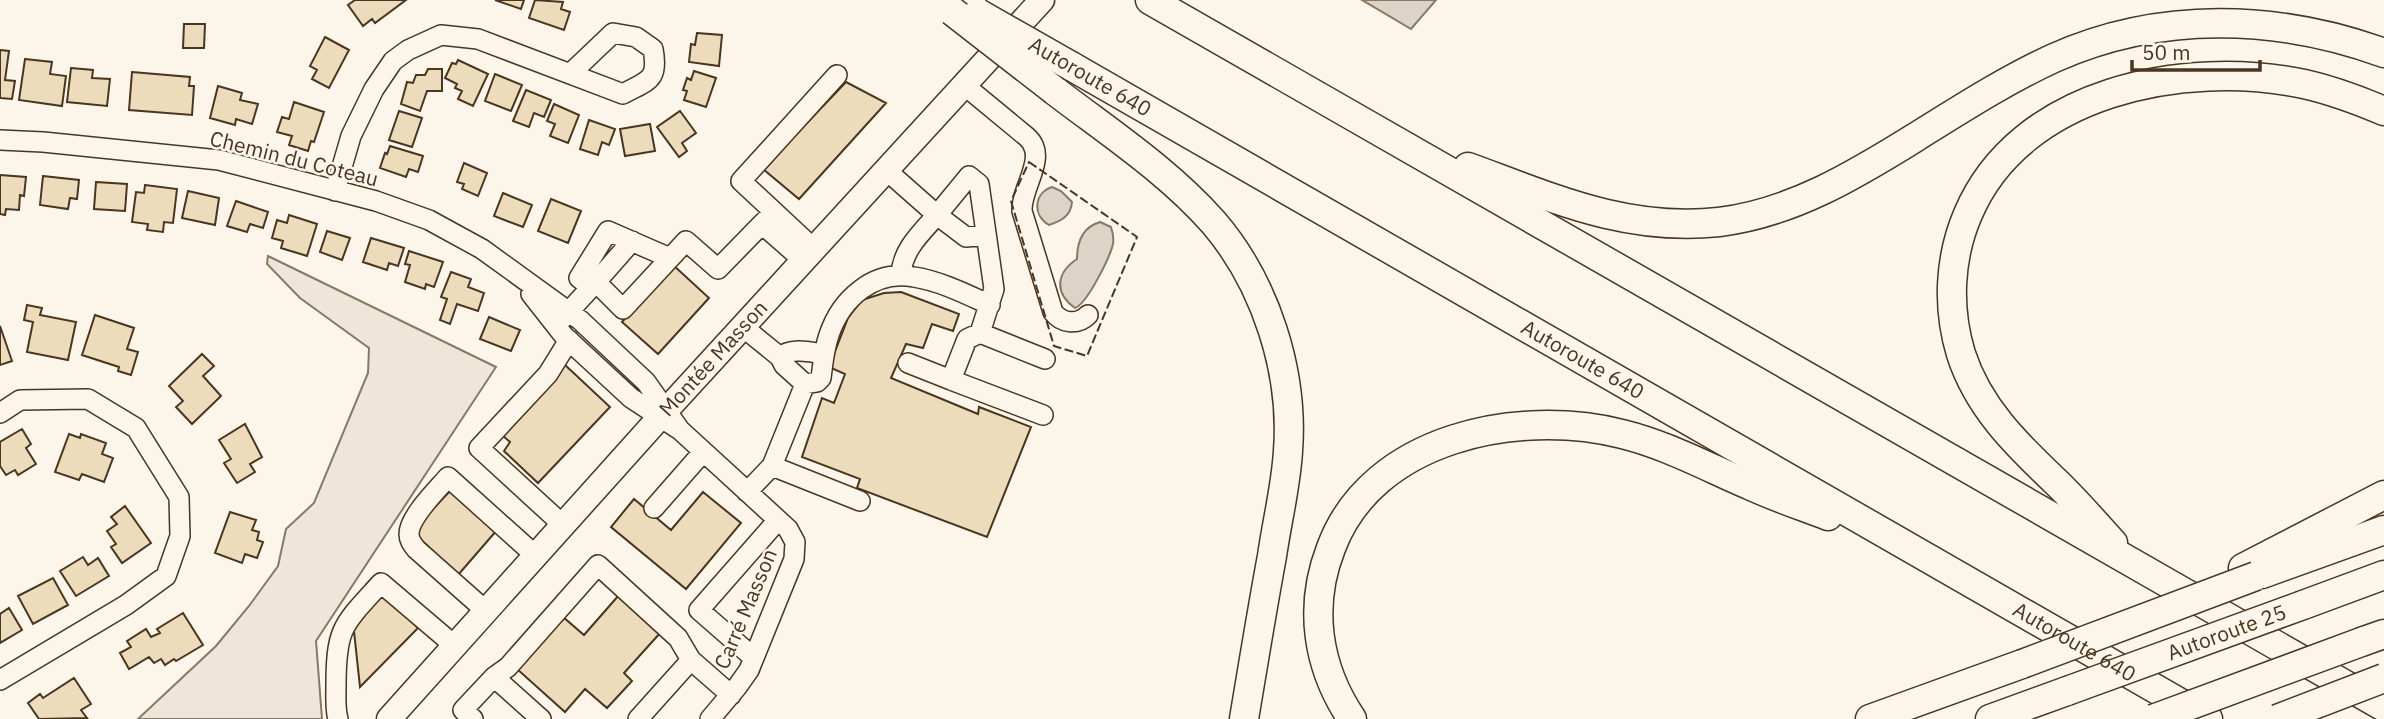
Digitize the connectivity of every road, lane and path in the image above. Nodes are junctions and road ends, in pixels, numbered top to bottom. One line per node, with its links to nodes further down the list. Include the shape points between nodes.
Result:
1 (1042, 0): 7 (main road, Montée Masson)
2 (1150, 0): 10 (highway)
3 (951, 3): 43 (highway, Autoroute 640, bridge, via 1071,66); 64 (highway, bridge, via 1182,191 1214,224 1255,288 1285,383 1289,450)
4 (2384, 53): 10 (highway, via 2313,32 2237,23 2178,25 2113,38 2014,78 1829,187 1772,210 1717,222 1652,223 1612,217)
5 (570, 74): 12 (street, via 478,38 441,35 408,50 393,61 374,89 351,136)
6 (837, 75): 14 (street, via 741,181)
7 (964, 85): 11 (main road, Montée Masson); 21 (street, via 1034,146 1036,158 1022,211 1053,312 1071,322)
8 (2384, 111): 45 (highway, via 2322,89 2268,79 2197,78 2142,86 2081,105 2041,126 2007,155 1977,196 1959,237 1953,271 1954,321 1966,368 2011,438)
9 (0, 140): 12 (street, Chemin du Coteau, via 219,160)
10 (1397, 142): 45 (highway)
11 (886, 170): 13 (street); 16 (main road, Montée Masson)
12 (335, 191): 22 (street, Chemin du Coteau, via 440,225 482,249 517,276)
13 (937, 215): 15 (street, via 965,237); 15 (street, via 969,176 979,184); 18 (street, via 905,254)
14 (768, 218): 16 (street); 17 (street, via 718,269 686,241)
15 (986, 236): 20 (street, via 994,289)
16 (809, 255): 23 (main road, Montée Masson)
17 (670, 258): 19 (street, via 632,241); 19 (street, via 623,309)
18 (901, 275): 20 (street, via 934,282); 25 (street, via 875,281 855,293 832,328)
19 (593, 285): 22 (street)
20 (990, 305): 24 (street)
21 (1088, 315)
22 (564, 326): 33 (street, Chemin du Coteau, via 631,398); 33 (street, Chemin du Coteau, via 646,382); 41 (street, via 548,374 479,448)
23 (743, 327): 26 (street); 33 (main road, Montée Masson)
24 (980, 333): 27 (street); 29 (street, via 967,339)
25 (824, 354): 26 (street, via 794,351); 30 (street, via 821,377)
26 (780, 357): 30 (street)
27 (1045, 359)
28 (908, 363): 29 (street)
29 (951, 380): 32 (street)
30 (805, 384): 35 (street)
31 (0, 412): 55 (street, via 20,400 88,399 136,428 179,497 180,536 166,576)
32 (1042, 415)
33 (669, 419): 34 (street, Carré Masson); 41 (main road, Montée Masson)
34 (703, 452): 36 (street, Carré Masson); 39 (street)
35 (772, 466): 36 (street); 38 (street)
36 (747, 492): 40 (street, Carré Masson)
37 (2384, 495): 46 (highway)
38 (860, 501)
39 (654, 508)
40 (778, 520): 51 (street, Carré Masson, via 792,534 796,550); 51 (street, via 699,611)
41 (563, 525): 44 (main road, Montée Masson)
42 (2384, 530): 46 (highway)
43 (1911, 547): 65 (highway, via 1673,451 1610,431 1526,426 1446,442 1412,457 1368,490 1347,516 1327,558 1318,605 1319,640 1328,672); 69 (highway, Autoroute 640)
44 (536, 556): 48 (main road, Montée Masson); 48 (street, via 448,477 415,517 410,541)
45 (2132, 563): 57 (highway)
46 (2250, 572): 66 (highway, bridge, via 2181,603)
47 (2384, 575): 67 (highway, Autoroute 25, bridge)
48 (486, 611): 50 (main road, Montée Masson)
49 (2374, 638): 68 (highway, bridge)
50 (455, 646): 58 (main road, Montée Masson); 59 (street, via 381,583 342,630 336,661)
51 (754, 658): 56 (street, Carré Masson)
52 (691, 660): 53 (street, via 678,638 598,565); 56 (street); 62 (street)
53 (494, 677): 60 (street, via 463,710); 61 (street)
54 (2384, 678): 70 (highway, bridge)
55 (0, 680)
56 (731, 695): 63 (street, Carré Masson)
57 (2384, 707)
58 (396, 716)
59 (338, 719)
60 (472, 719)
61 (541, 719)
62 (638, 719)
63 (710, 719)
64 (1244, 719)
65 (1352, 719)
66 (1871, 719)
67 (1990, 719)
68 (2154, 719)
69 (2208, 719)
70 (2277, 719)

